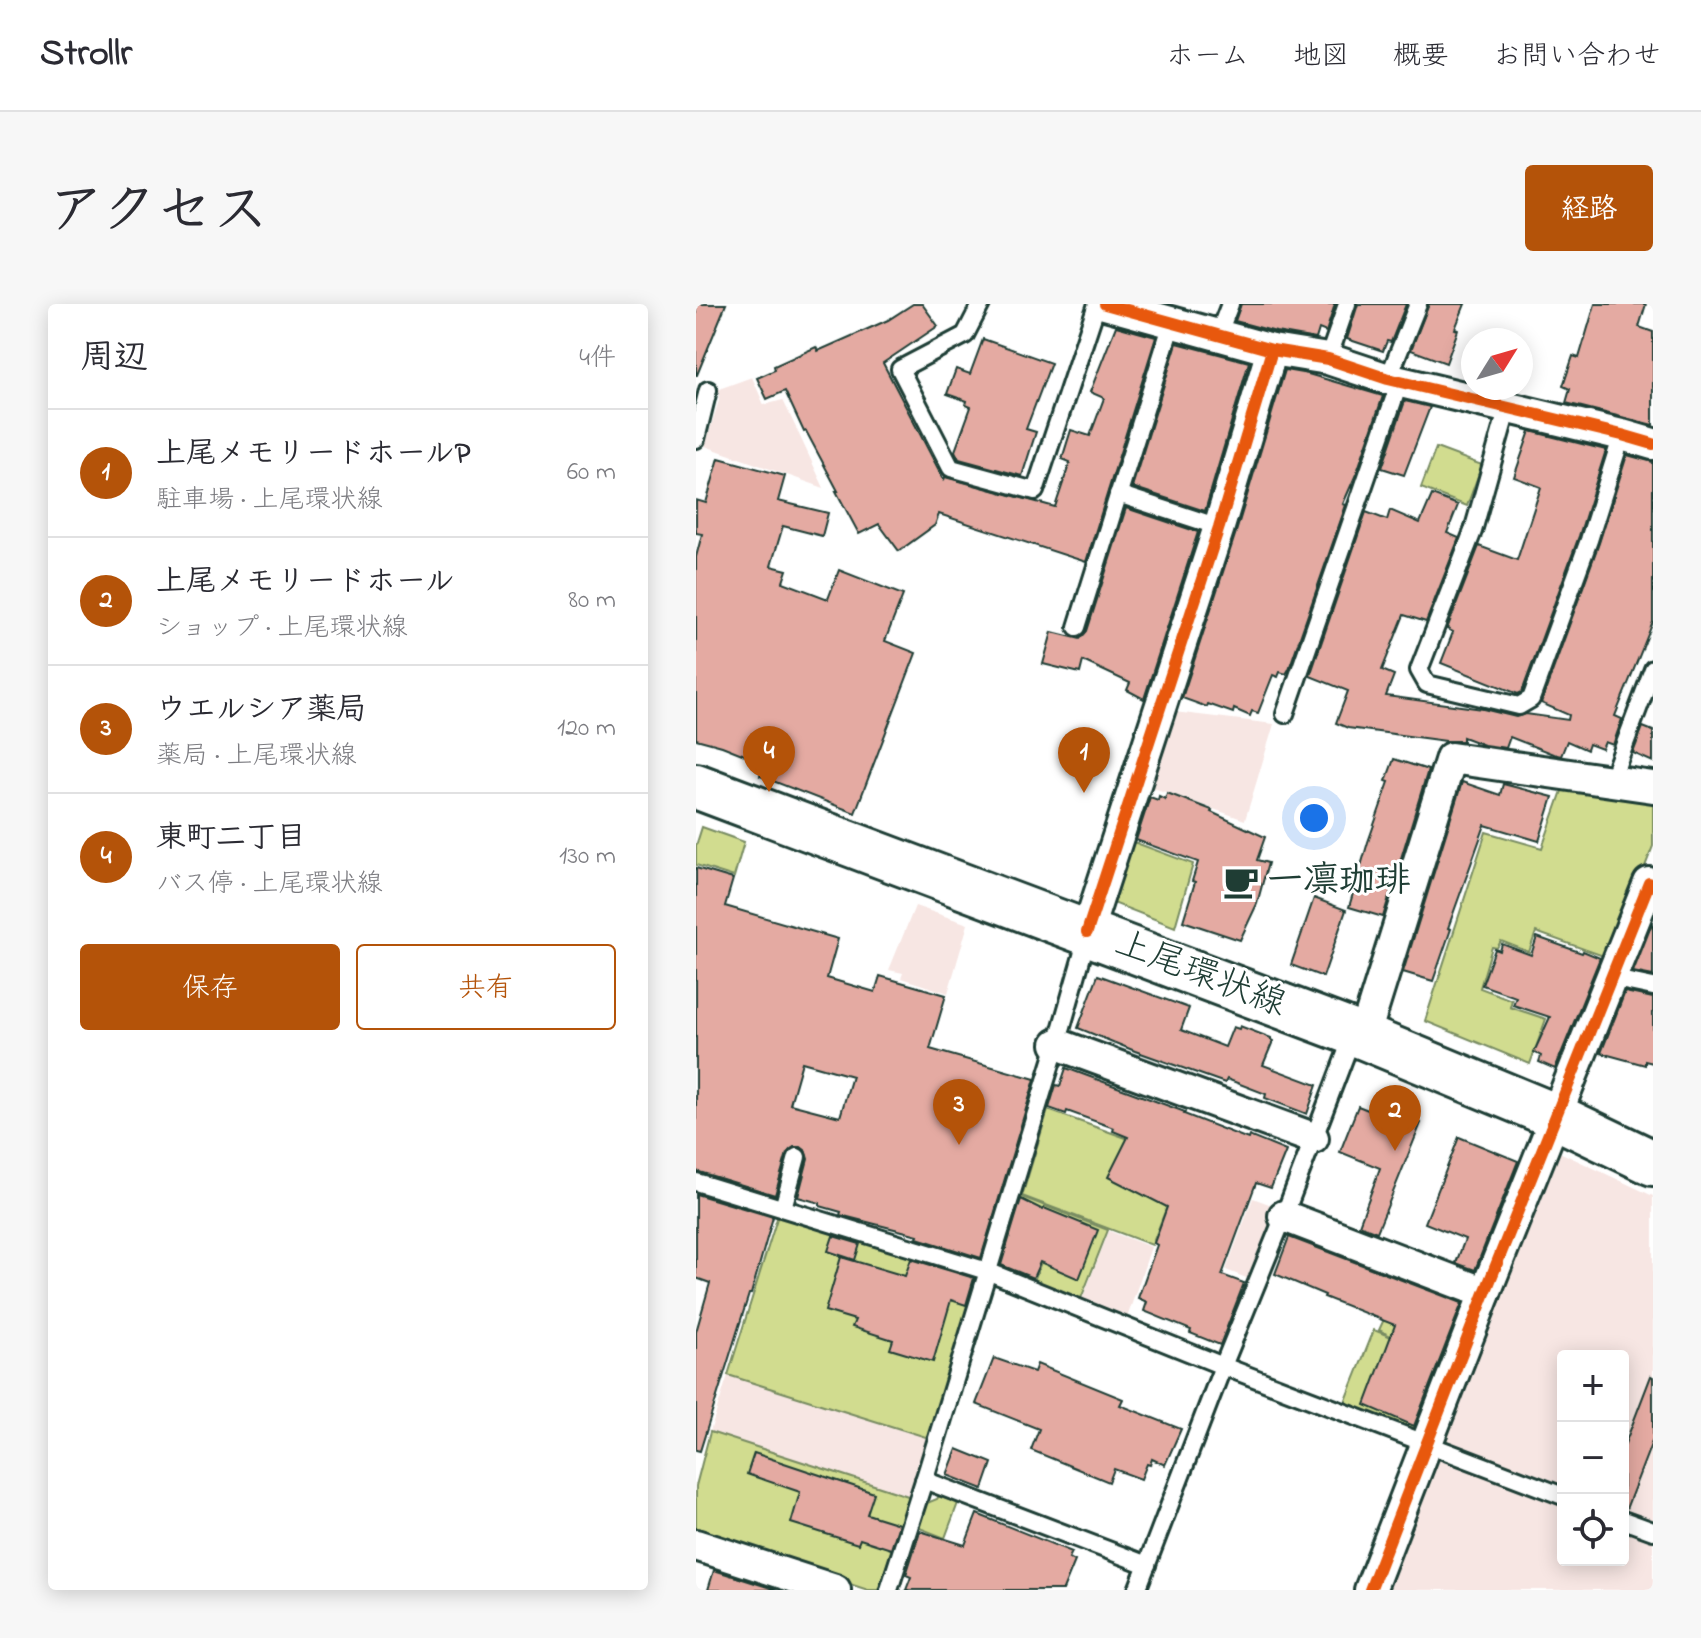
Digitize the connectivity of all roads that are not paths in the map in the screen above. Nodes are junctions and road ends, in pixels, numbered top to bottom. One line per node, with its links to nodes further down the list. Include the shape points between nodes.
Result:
1 (981, 304): 2 (lane, via 965,335 900,369 951,468 1035,491)
2 (1097, 304)
3 (1105, 304): 7 (street)
4 (1230, 304): 8 (lane)
5 (1347, 304): 10 (lane)
6 (1418, 304): 11 (lane)
7 (1172, 323): 8 (street); 17 (lane)
8 (1218, 335): 9 (street)
9 (1272, 350): 10 (street); 18 (street)
10 (1328, 359): 11 (street)
11 (1394, 380): 13 (street); 21 (lane)
12 (708, 390): 15 (lane)
13 (1508, 407): 14 (street); 14 (lane, via 1473,531 1419,670 1427,684 1519,706 1531,699)
14 (1622, 435): 16 (street)
15 (696, 439)
16 (1653, 444)
17 (1118, 494): 18 (lane); 19 (lane)
18 (1219, 527): 26 (street)
19 (1077, 627)
20 (1653, 669): 22 (lane)
21 (1285, 714)
22 (1611, 781): 24 (street); 29 (street, via 1451,758)
23 (696, 786): 26 (main road, 上尾環状線)
24 (1653, 787)
25 (1652, 879): 27 (street)
26 (1087, 932): 29 (main road, 上尾環状線); 30 (lane)
27 (1610, 978): 28 (lane); 31 (street)
28 (1653, 987)
29 (1359, 1035): 31 (main road, 上尾環状線); 32 (lane)
30 (1057, 1044): 32 (street); 38 (lane)
31 (1555, 1116): 34 (main road, 上尾環状線); 39 (street)
32 (1313, 1138): 37 (lane)
33 (797, 1157): 36 (lane)
34 (1653, 1163)
35 (696, 1182): 36 (lane)
36 (783, 1208): 38 (lane)
37 (1284, 1216): 39 (street); 40 (lane)
38 (987, 1271): 40 (lane); 42 (lane)
39 (1485, 1293): 41 (street)
40 (1223, 1366): 41 (lane); 47 (lane)
41 (1428, 1444): 43 (lane); 51 (street)
42 (924, 1480): 47 (lane); 49 (lane)
43 (1558, 1494)
44 (1629, 1522): 45 (lane)
45 (1653, 1531)
46 (696, 1545): 48 (street)
47 (1147, 1565): 50 (lane)
48 (835, 1590)
49 (889, 1590)
50 (1137, 1590)
51 (1370, 1590)

